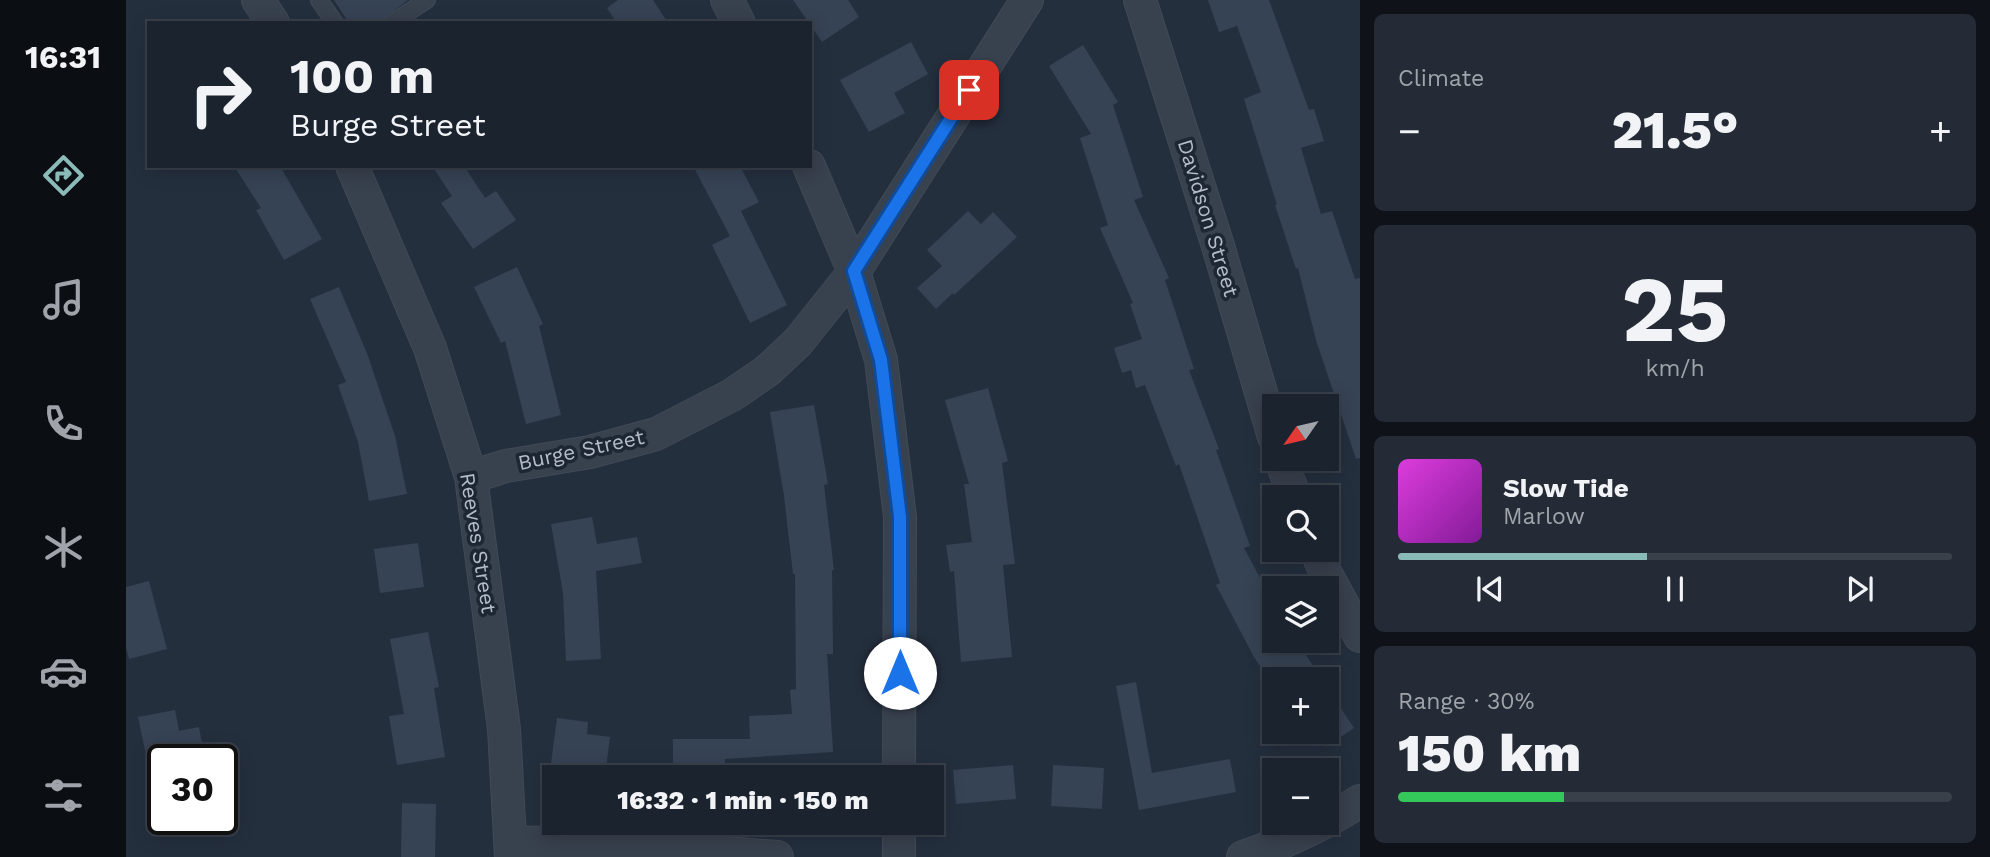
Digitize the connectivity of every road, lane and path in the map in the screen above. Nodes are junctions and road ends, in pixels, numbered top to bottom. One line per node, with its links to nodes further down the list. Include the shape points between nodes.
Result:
1 (258, 0): 7 (street)
2 (319, 0): 8 (lane)
3 (427, 0): 9 (lane)
4 (727, 0): 10 (street)
5 (1027, 0): 13 (street, Burge Street)
6 (1140, 0): 14 (street, Davidson Street)
7 (272, 21)
8 (334, 21)
9 (395, 21)
10 (738, 21)
11 (353, 168): 15 (street, Reeves Street, via 430,348)
12 (810, 168): 13 (street)
13 (854, 271): 15 (street, Burge Street, via 798,342 732,395 656,434); 18 (street, via 881,360 900,517)
14 (1262, 396)
15 (471, 477): 21 (street, Reeves Street, via 504,729)
16 (1321, 562): 17 (street)
17 (1360, 636)
18 (900, 765)
19 (1360, 801): 24 (street, via 1323,825)
20 (899, 835): 23 (street)
21 (511, 850): 22 (street, via 586,842)
22 (777, 857)
23 (899, 857)
24 (1243, 857)

